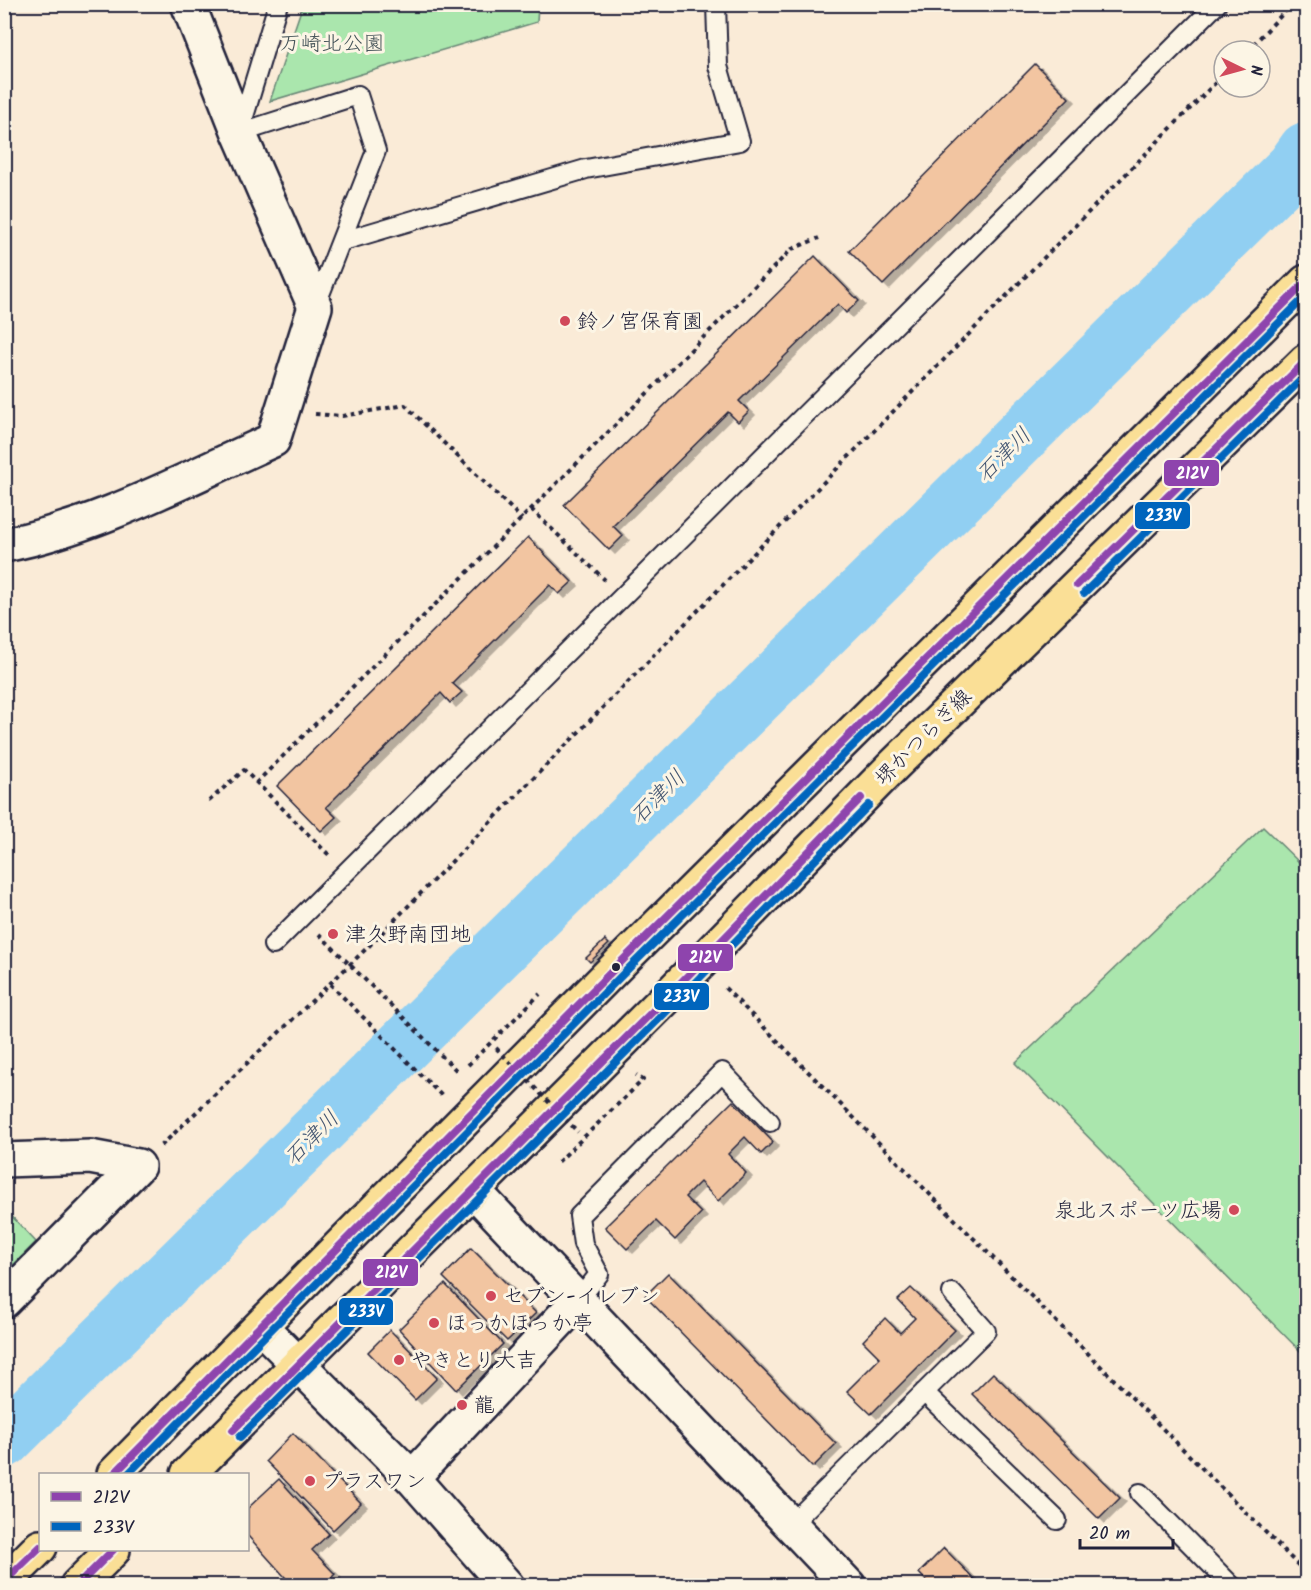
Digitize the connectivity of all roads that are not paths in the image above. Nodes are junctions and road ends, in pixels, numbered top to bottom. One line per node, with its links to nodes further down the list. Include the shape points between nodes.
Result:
1 (188, 4): 5 (street)
2 (278, 4): 5 (lane)
3 (716, 4): 6 (lane, via 718,66 740,141 586,169)
4 (1217, 4): 11 (lane)
5 (239, 134): 6 (lane, via 358,95 376,151); 8 (street)
6 (343, 241): 8 (lane)
7 (1306, 282): 18 (main road, via 624,959)
8 (315, 307): 10 (street, via 273,440 124,506 36,539)
9 (1306, 361): 14 (main road, 堺かつらぎ線, via 893,766)
10 (4, 545)
11 (273, 945)
12 (770, 1122): 17 (lane, via 722,1072 579,1216 583,1244 599,1274)
13 (4, 1160): 16 (street, via 90,1156 138,1166)
14 (474, 1191): 17 (street); 19 (main road, 堺かつらぎ線)
15 (952, 1293): 20 (lane, via 986,1331)
16 (4, 1301)
17 (577, 1302): 23 (street); 26 (street)
18 (261, 1327): 19 (street); 21 (main road)
19 (299, 1365): 22 (main road, 堺かつらぎ線); 23 (street)
20 (924, 1392): 25 (lane); 26 (lane)
21 (115, 1473)
22 (189, 1473)
23 (412, 1478): 31 (street)
24 (1140, 1493): 33 (lane)
25 (1057, 1520)
26 (790, 1525): 32 (street)
27 (39, 1548): 29 (main road)
28 (112, 1551): 30 (main road)
29 (4, 1583)
30 (77, 1586)
31 (507, 1586)
32 (849, 1586)
33 (1232, 1586)

